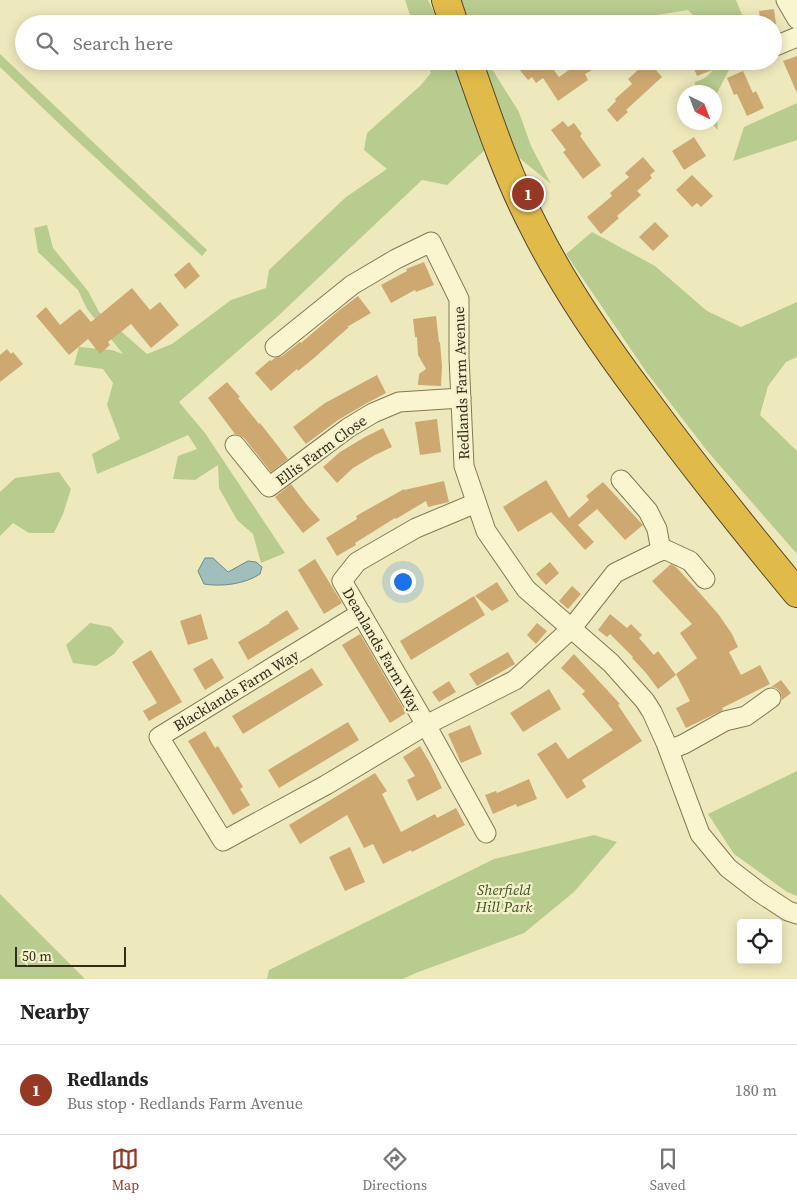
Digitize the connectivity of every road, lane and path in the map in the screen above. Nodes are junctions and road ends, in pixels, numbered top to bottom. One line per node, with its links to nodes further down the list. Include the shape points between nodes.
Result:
1 (446, 0): 3 (highway)
2 (786, 0): 4 (street)
3 (451, 15)
4 (797, 19)
5 (797, 37): 6 (street)
6 (782, 44)
7 (471, 70): 15 (highway, via 512,182 579,307 734,518)
8 (276, 347): 9 (street, Redlands Farm Avenue, via 352,285 431,242 459,299)
9 (461, 398): 10 (street, Ellis Farm Close, via 399,402 373,413 269,487); 12 (street, Redlands Farm Avenue, via 464,466)
10 (235, 445)
11 (621, 480): 13 (street, via 648,511 658,529)
12 (476, 503): 16 (street, Deanlands Farm Way, via 416,528 357,562 342,581); 17 (street, Redlands Farm Avenue, via 486,531 526,589)
13 (661, 551): 14 (street, via 664,549 690,561); 17 (street, Blacklands Farm Way, via 615,573)
14 (705, 579)
15 (797, 593)
16 (361, 613): 19 (street, Deanlands Farm Way); 19 (street, Blacklands Farm Way, via 159,737 223,842)
17 (571, 629): 19 (street, Blacklands Farm Way, via 515,680); 20 (street, Redlands Farm Avenue, via 611,663 645,701)
18 (772, 698): 20 (street, via 746,716 724,721)
19 (426, 725): 21 (street)
20 (669, 750): 22 (street, Redlands Farm Avenue, via 700,834 728,868 759,892)
21 (486, 833)
22 (797, 914)

